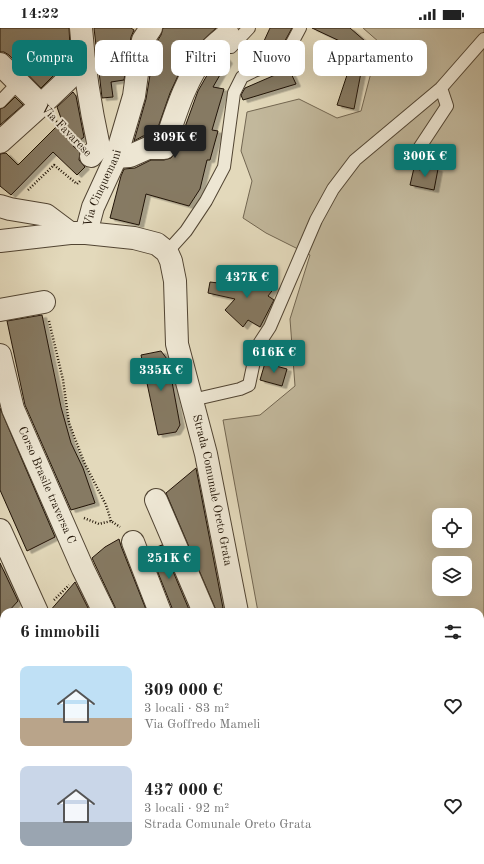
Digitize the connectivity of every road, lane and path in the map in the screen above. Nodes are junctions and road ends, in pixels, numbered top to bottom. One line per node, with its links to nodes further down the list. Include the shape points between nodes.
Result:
1 (81, 28): 7 (street)
2 (151, 28): 17 (street, Via Cinquemani, via 143,40 134,96)
3 (249, 28): 5 (lane, via 231,47)
4 (300, 28): 23 (lane, via 283,60 242,77 234,93 224,167 186,231)
5 (224, 38): 17 (street, via 208,52 197,67 164,148 148,148 130,156)
6 (484, 39): 12 (lane)
7 (82, 40)
8 (0, 64): 11 (street, Via Favarese)
9 (71, 76): 14 (street)
10 (86, 76): 16 (street, via 99,147)
11 (18, 83): 13 (lane); 14 (street, Via Favarese)
12 (441, 88): 18 (lane, via 447,106); 27 (lane, via 355,160 333,189 316,220 270,327 257,347 249,385 240,390)
13 (0, 102)
14 (41, 105): 15 (street); 16 (path, Via Favarese)
15 (0, 142)
16 (91, 156)
17 (116, 157): 21 (street, Via Cinquemani)
18 (412, 159)
19 (82, 179): 20 (path, via 77,184 54,164)
20 (5, 208): 21 (street, via 46,215)
21 (78, 233): 22 (street); 23 (street, via 134,238 157,244)
22 (0, 241)
23 (166, 252): 27 (street, Strada Comunale Oreto Grata, via 171,261 174,281 177,344)
24 (44, 302): 25 (street); 30 (path, via 63,380 70,423 84,462 106,505)
25 (0, 310)
26 (0, 355): 29 (street, Corso Brasile traversa C, via 12,409)
27 (192, 400): 39 (street, Strada Comunale Oreto Grata, via 206,454)
28 (156, 500): 38 (street)
29 (62, 519): 30 (path, via 83,518 99,524); 33 (street, Corso Brasile traversa C)
30 (111, 521): 32 (path)
31 (0, 530): 34 (street)
32 (133, 542): 37 (street)
33 (83, 570): 35 (path); 36 (street, Corso Brasile traversa C)
34 (34, 608)
35 (42, 608)
36 (102, 608)
37 (158, 608)
38 (202, 608)
39 (236, 608)

